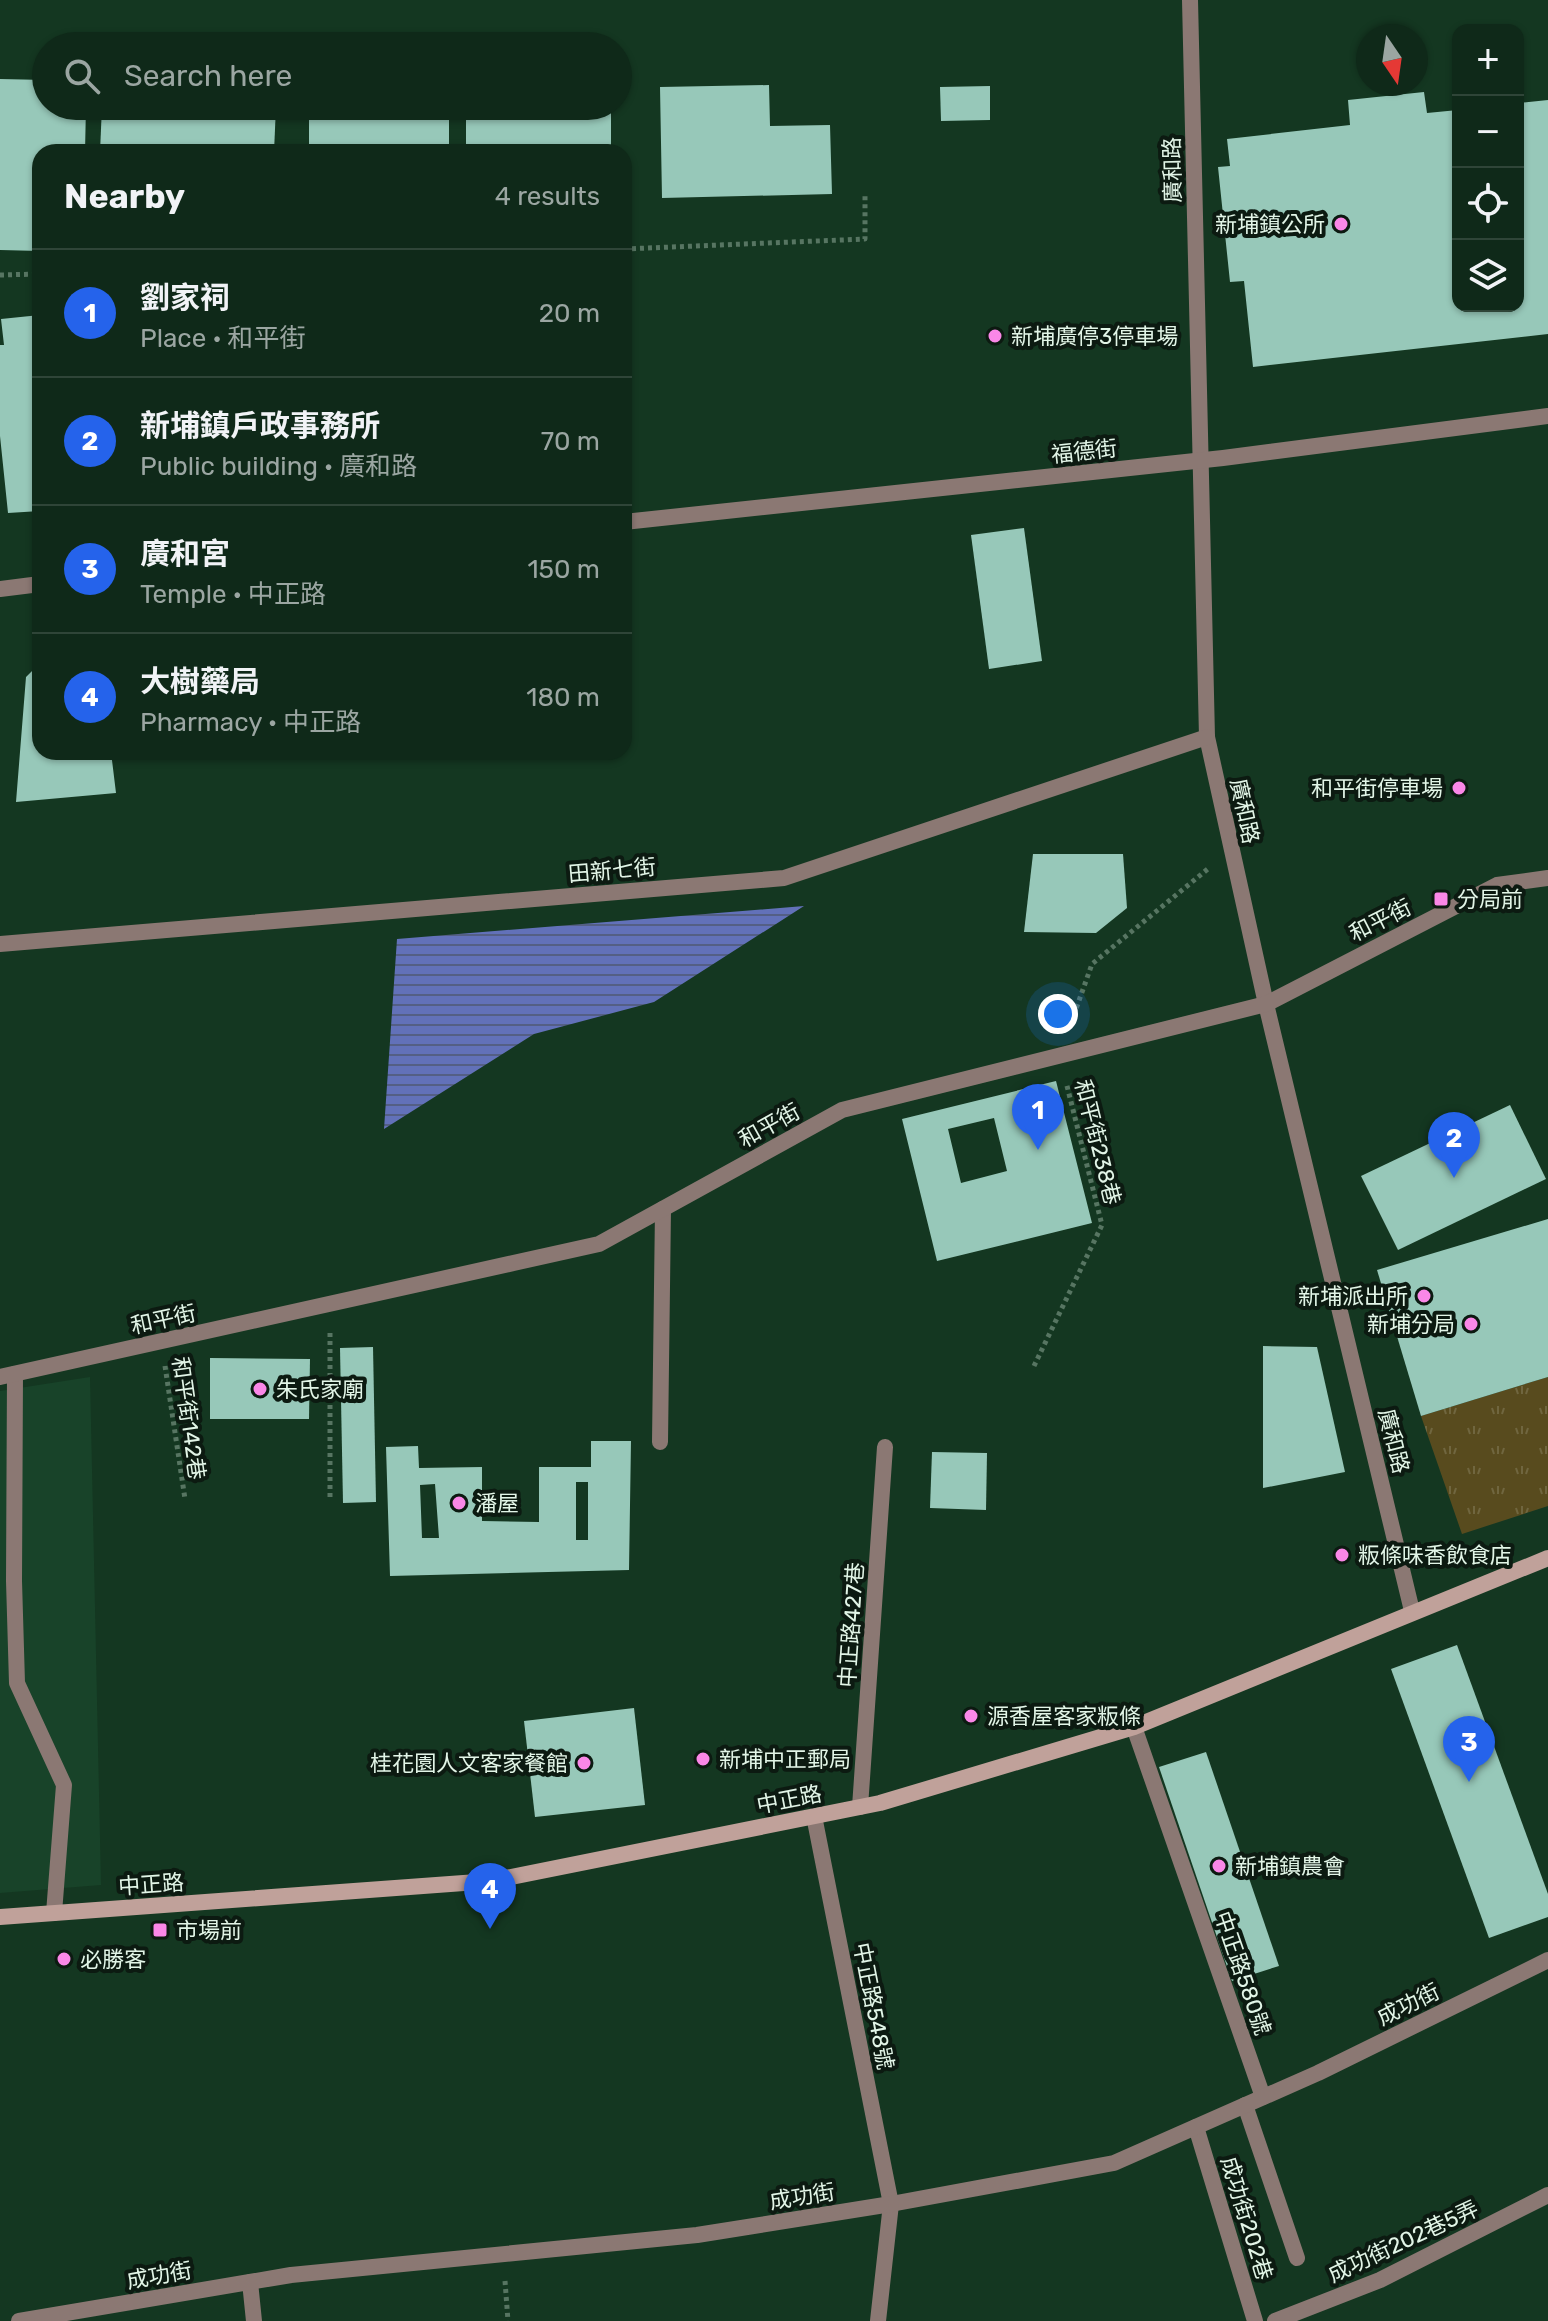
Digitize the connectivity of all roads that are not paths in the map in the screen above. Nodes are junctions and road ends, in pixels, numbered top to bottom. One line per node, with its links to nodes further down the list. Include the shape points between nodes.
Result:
1 (1190, 0): 3 (street, 廣和路)
2 (1548, 416): 3 (street, 福德街)
3 (1201, 461): 4 (street, 福德街); 7 (street, 廣和路)
4 (632, 521)
5 (32, 585): 6 (street)
6 (0, 589)
7 (1207, 737): 9 (street, 田新七街, via 784,878); 10 (street, 廣和路)
8 (1548, 878): 10 (street, 和平街, via 1497,885)
9 (0, 944)
10 (1266, 1004): 11 (street, 和平街, via 842,1110); 17 (street, 廣和路)
11 (663, 1209): 12 (street, 和平街, via 599,1244); 13 (street)
12 (7, 1375): 16 (street)
13 (660, 1442)
14 (885, 1447): 19 (street, 中正路427巷)
15 (1548, 1558): 17 (street, 中正路)
16 (7, 1581): 21 (street, via 17,1683 64,1785)
17 (1412, 1611): 18 (street, 中正路)
18 (1134, 1727): 19 (street, 中正路); 24 (street, 中正路580號)
19 (860, 1807): 20 (street, 中正路)
20 (814, 1816): 21 (street, 中正路, via 491,1881); 28 (street, 中正路548號)
21 (54, 1913): 22 (street, 中正路)
22 (0, 1917)
23 (1548, 1960): 24 (street, 成功街)
24 (1263, 2097): 25 (street, 成功街)
25 (1245, 2105): 26 (street, 成功街); 29 (street)
26 (1196, 2127): 28 (street, 成功街, via 1114,2163); 34 (street, 成功街202巷)
27 (1548, 2195): 35 (street, 成功街202巷5弄, via 1380,2280)
28 (891, 2204): 30 (street, 成功街, via 697,2235); 33 (street, 中正路548號)
29 (1297, 2258)
30 (250, 2282): 31 (street, 成功街); 32 (street)
31 (19, 2321)
32 (254, 2321)
33 (878, 2321)
34 (1255, 2321)
35 (1275, 2321)

